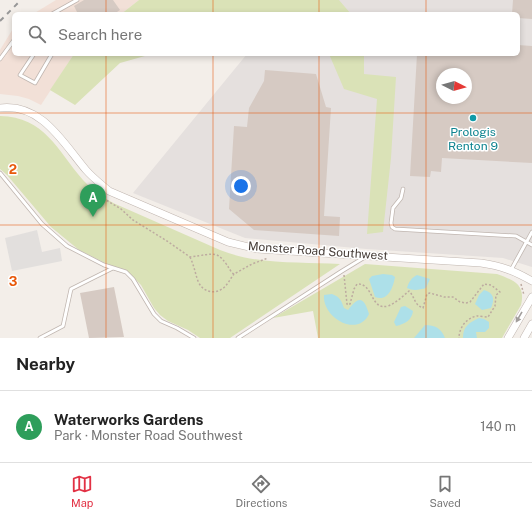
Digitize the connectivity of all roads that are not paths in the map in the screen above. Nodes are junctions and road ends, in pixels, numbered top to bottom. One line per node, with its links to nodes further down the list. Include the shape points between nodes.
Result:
1 (77, 0): 2 (lane)
2 (56, 12)
3 (12, 43): 6 (lane)
4 (33, 56): 5 (lane, via 20,75 35,83)
5 (51, 56)
6 (0, 59)
7 (0, 108): 13 (street, Monster Road Southwest, via 21,109 42,120 52,128 86,171 109,190 228,242 257,249)
8 (0, 173): 14 (lane, via 42,224 67,246)
9 (402, 189): 11 (lane, via 401,198 393,208 391,223 395,229 516,236)
10 (532, 232): 11 (lane)
11 (526, 242): 12 (lane); 15 (lane)
12 (532, 245)
13 (369, 255): 15 (street, Monster Road Southwest, via 481,263); 21 (lane)
14 (113, 268): 19 (lane, via 71,290 63,326); 20 (lane, via 126,272 133,279 161,321)
15 (511, 270): 16 (street, Monster Road Southwest)
16 (532, 282)
17 (529, 296): 22 (street, one-way to 22)
18 (532, 324): 23 (street)
19 (40, 338)
20 (194, 338)
21 (238, 338)
22 (508, 338)
23 (524, 338)

